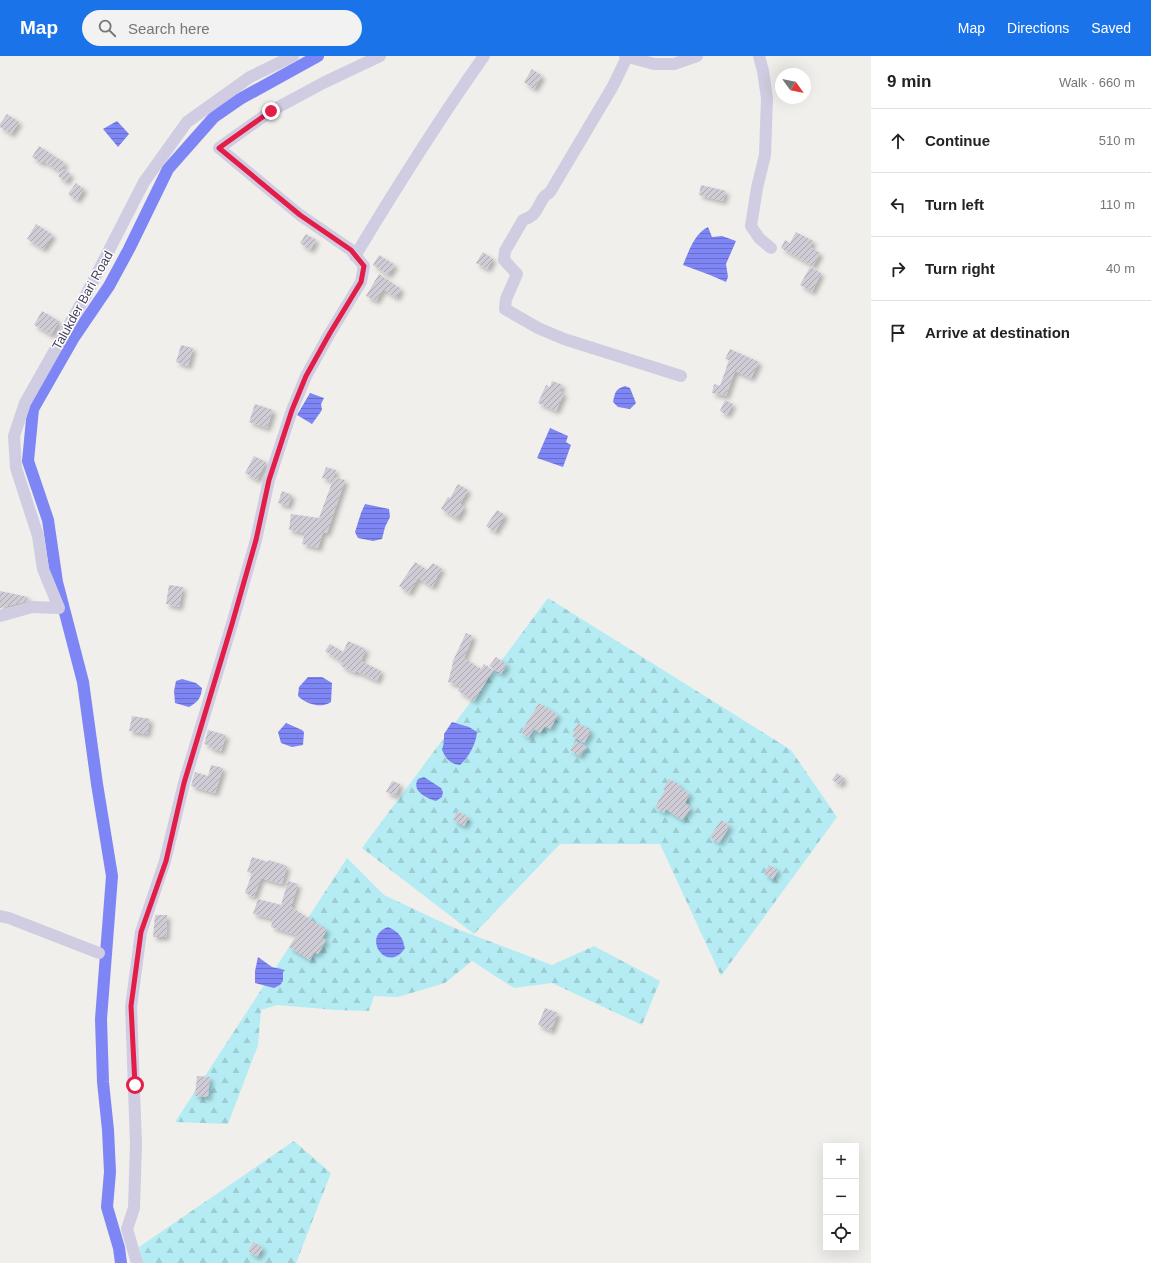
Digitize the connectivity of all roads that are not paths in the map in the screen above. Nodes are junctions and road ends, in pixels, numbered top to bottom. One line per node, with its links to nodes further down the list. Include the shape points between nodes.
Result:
1 (293, 56): 10 (street, Talukder Bari Road, via 250,77 187,122 144,182 86,295 25,403 14,436 16,468 38,536 43,569 59,608 32,607)
2 (380, 56): 8 (street, via 271,111 219,148 300,215 351,250)
3 (484, 56): 8 (street, via 391,195)
4 (697, 56): 6 (street, via 674,64 654,64)
5 (759, 56): 7 (street, via 767,98 765,156 751,226 759,238)
6 (626, 57): 9 (street, via 613,86 550,192 544,196 535,212 524,220 505,251 504,260 517,274 506,299 505,309 564,339)
7 (771, 248)
8 (355, 256): 13 (street, via 364,266 361,282 306,376 269,480 256,540 184,783 166,861 141,932 131,1006 136,1144 134,1208 127,1229)
9 (681, 376)
10 (0, 616)
11 (0, 916): 12 (street)
12 (99, 953)
13 (137, 1263)

